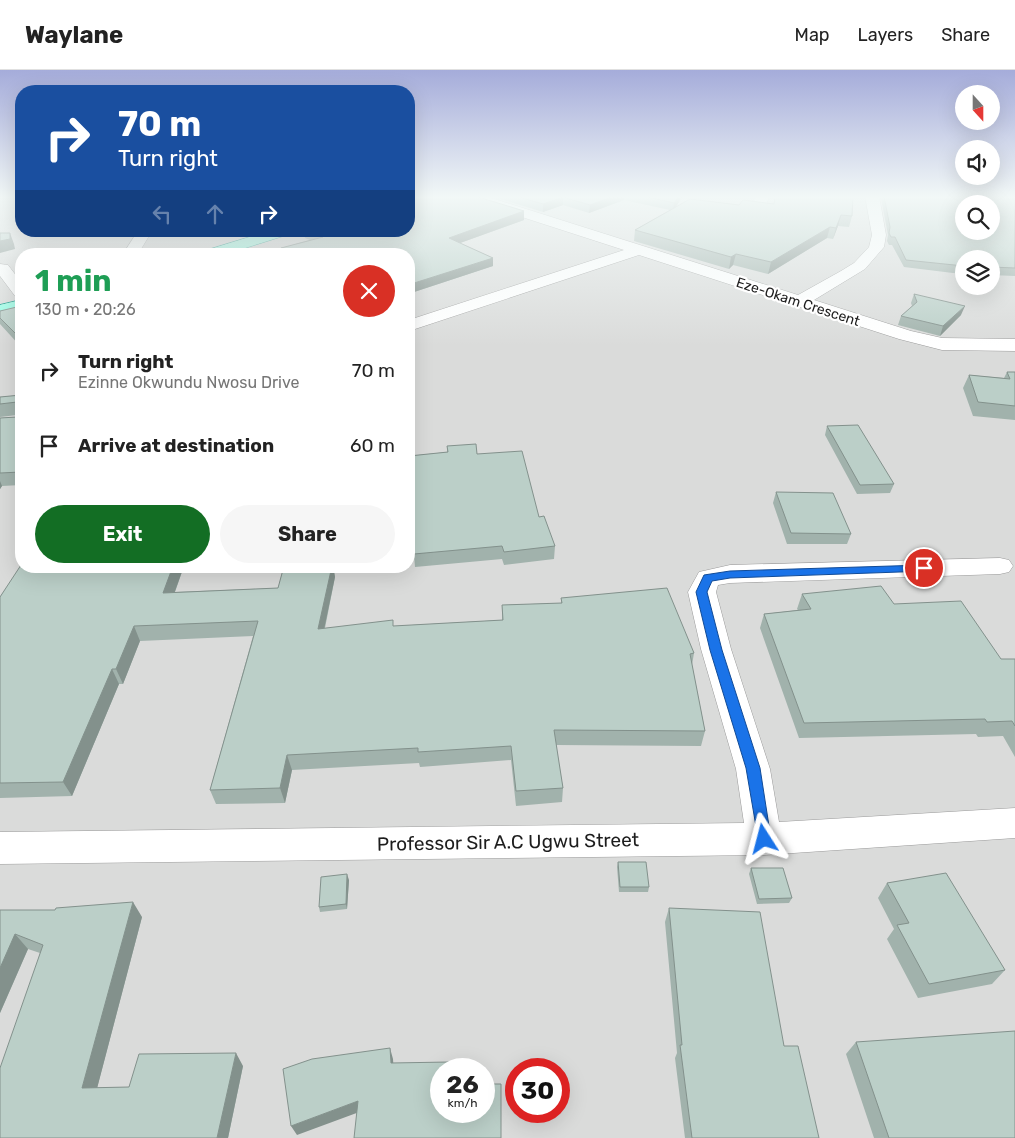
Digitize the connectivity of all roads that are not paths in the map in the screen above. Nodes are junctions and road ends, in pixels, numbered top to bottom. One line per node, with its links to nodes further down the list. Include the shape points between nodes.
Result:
1 (625, 246): 3 (street, Eze-Okam Crescent)
2 (876, 246): 6 (street, via 857,270)
3 (638, 250): 6 (street, Eze-Okam Crescent); 9 (street)
4 (2, 268): 5 (street)
5 (15, 284)
6 (800, 301): 10 (street, Eze-Okam Crescent, via 875,327 942,344)
7 (15, 306): 8 (main road)
8 (0, 310)
9 (415, 324)
10 (1015, 345)
11 (1000, 566): 13 (street, via 730,574 708,578 702,592 716,650 753,768)
12 (1015, 823): 13 (street, Professor Sir A.C Ugwu Street)
13 (764, 839): 14 (street, Professor Sir A.C Ugwu Street)
14 (0, 848)

